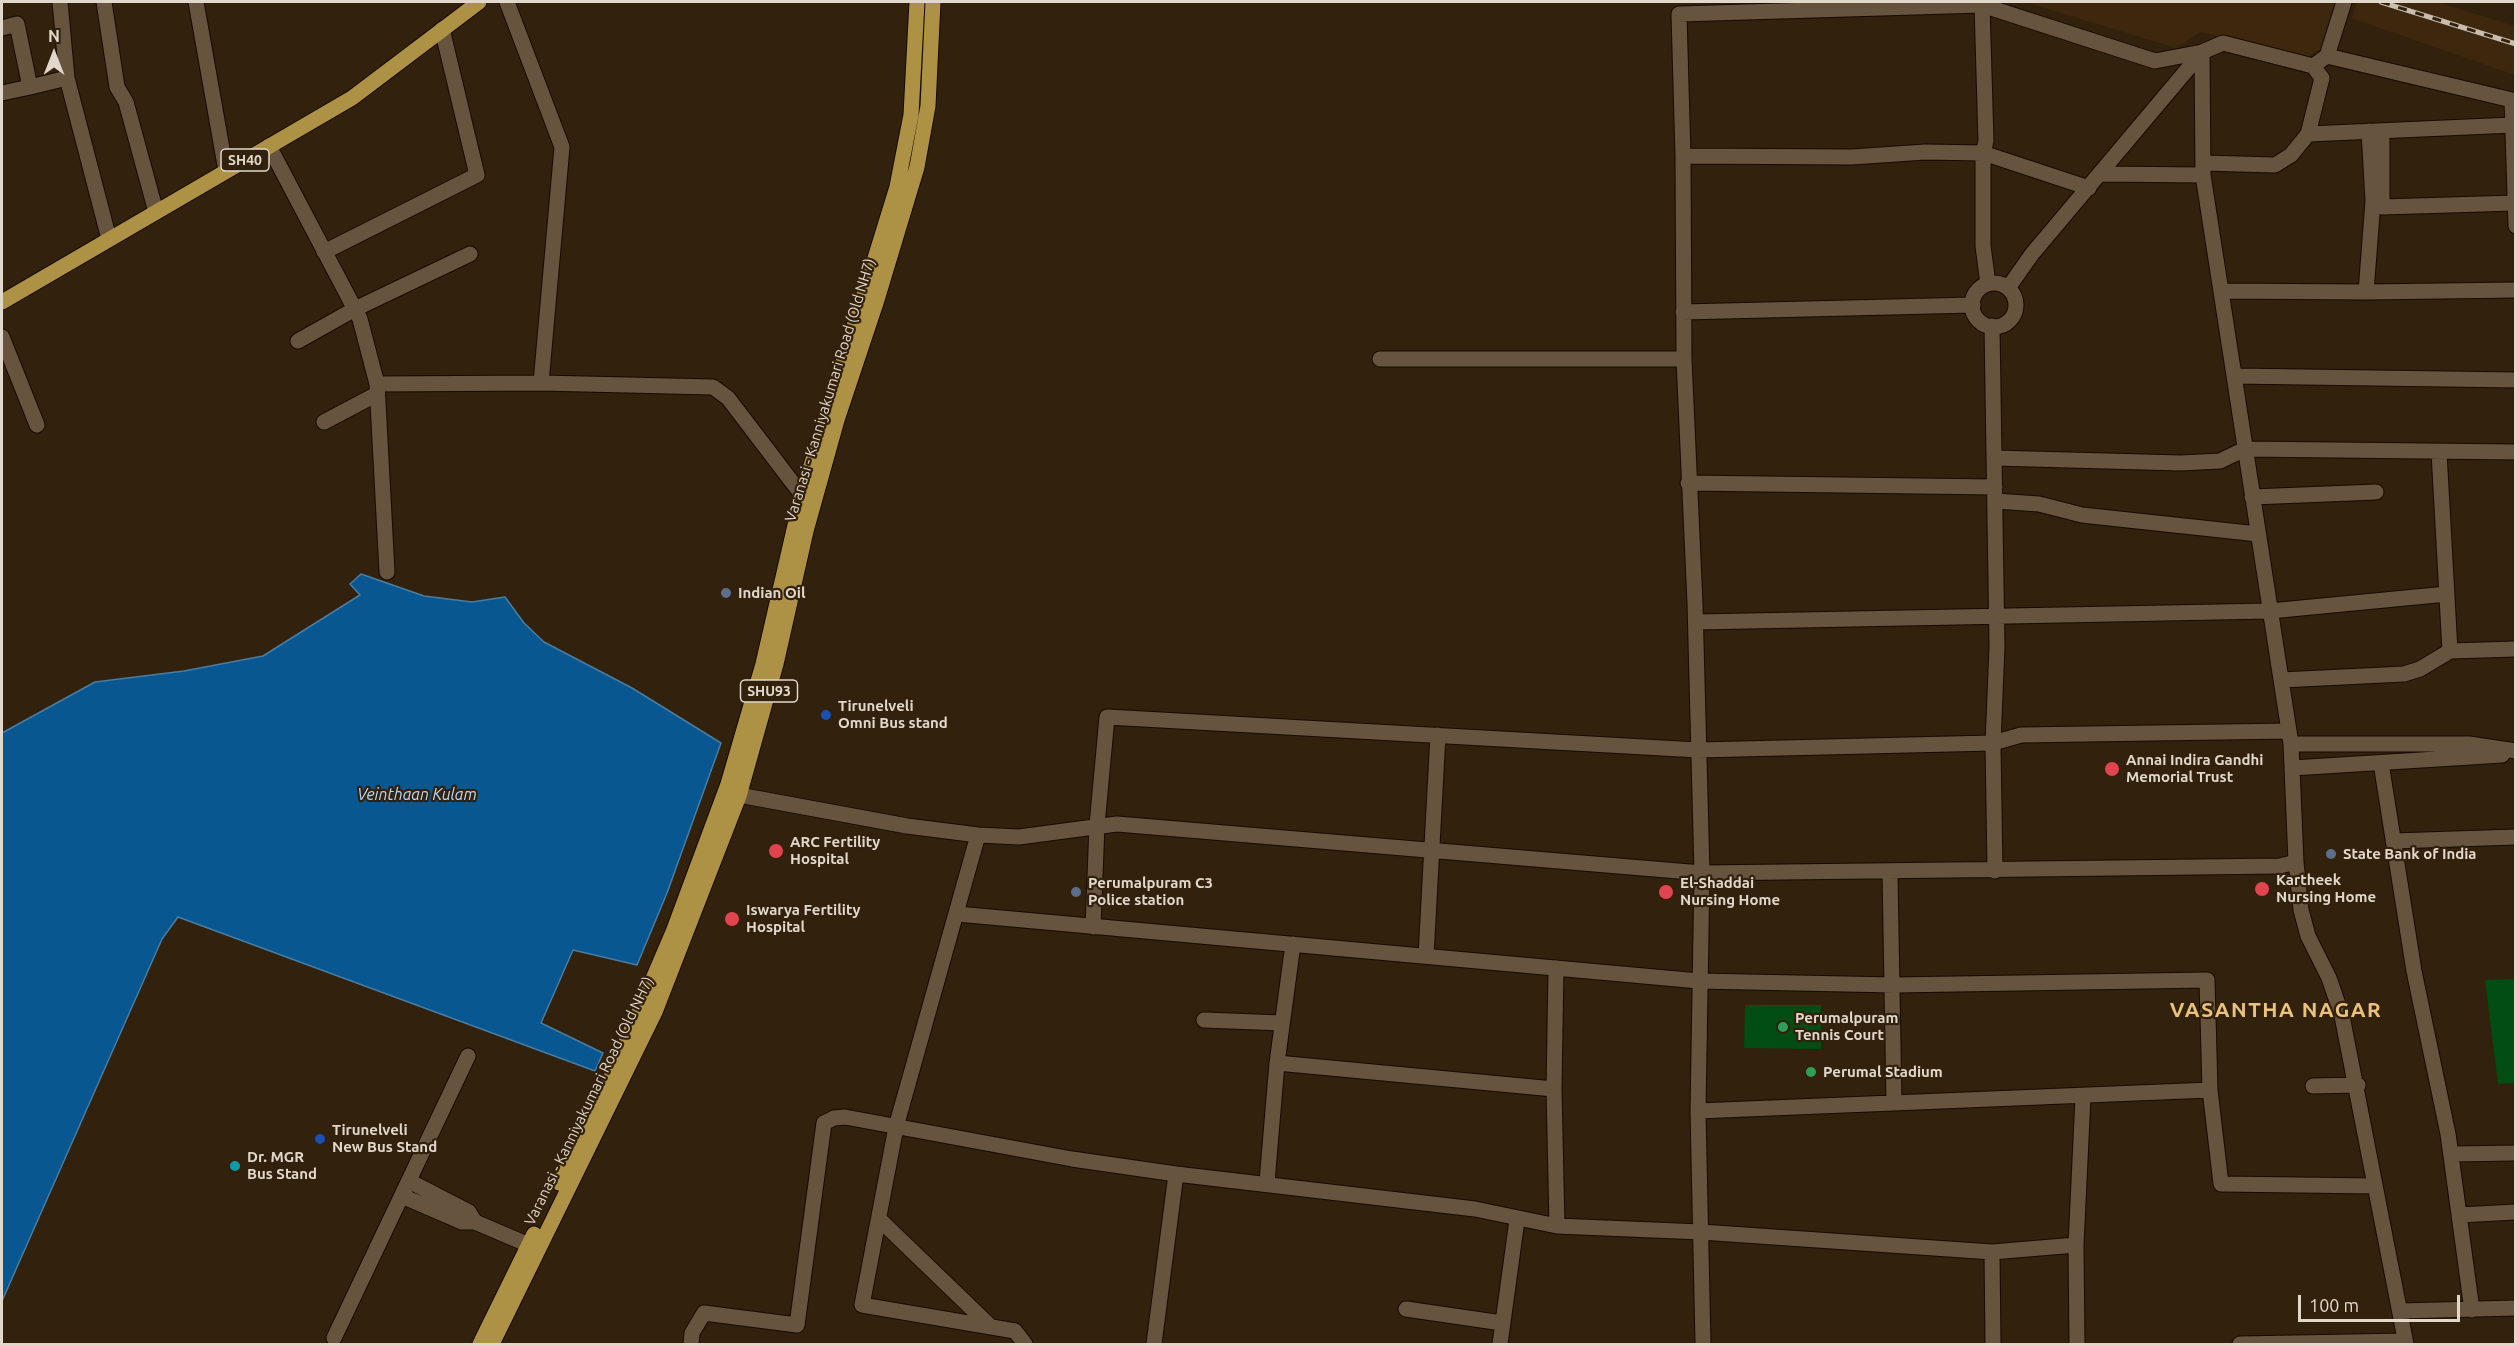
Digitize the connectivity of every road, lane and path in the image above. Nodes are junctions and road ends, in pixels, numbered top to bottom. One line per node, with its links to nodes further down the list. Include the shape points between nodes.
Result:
1 (60, 2): 15 (street)
2 (104, 2): 31 (street, via 117,87 126,102)
3 (196, 2): 27 (street)
4 (479, 2): 11 (main road, SH40)
5 (507, 2): 52 (street, via 562,147)
6 (917, 2): 64 (main road, Varanasi - Kanniyakumari Road (Old NH7) / SHU93, via 911,115 897,188)
7 (933, 2): 64 (main road, Varanasi - Kanniyakumari Road (Old NH7) / SHU93, via 928,106 917,167)
8 (2344, 2): 13 (street)
9 (1982, 4): 12 (street, via 2155,61); 24 (street, via 1986,141); 25 (street, via 1679,14)
10 (2, 28): 16 (street, via 17,24)
11 (442, 29): 22 (main road, SH40, via 352,98); 34 (street, via 477,175)
12 (2202, 52): 14 (street, via 2223,43); 26 (street); 28 (street)
13 (2327, 56): 14 (street); 18 (street)
14 (2313, 66): 21 (street, via 2322,78)
15 (67, 78): 16 (street); 33 (street)
16 (30, 87): 17 (street)
17 (2, 93)
18 (2514, 101): 19 (street)
19 (2513, 125): 20 (street); 23 (street)
20 (2376, 131): 21 (street); 30 (street, via 2382,207); 40 (street)
21 (2308, 134): 26 (street, via 2291,155 2275,165)
22 (269, 146): 27 (main road, SH40); 34 (street)
23 (2515, 150): 30 (street)
24 (1983, 153): 25 (street); 29 (street); 36 (street, via 1983,246)
25 (1683, 156): 44 (street)
26 (2203, 169): 28 (street); 39 (street)
27 (226, 171): 31 (main road, SH40)
28 (2100, 174): 29 (street)
29 (2089, 188): 37 (street)
30 (2515, 203): 32 (street)
31 (156, 212): 33 (main road, SH40)
32 (2516, 226)
33 (109, 240): 41 (main road, SH40)
34 (324, 252): 43 (street)
35 (470, 254): 43 (street)
36 (1988, 284): 37 (street); 42 (street, via 1976,293)
37 (2008, 288): 45 (street, via 2015,298 2013,316 2004,324)
38 (2516, 290): 40 (street)
39 (2221, 291): 40 (street); 50 (street)
40 (2366, 292)
41 (2, 302)
42 (1973, 305): 44 (street); 45 (street, via 1980,321)
43 (355, 309): 47 (street); 53 (street)
44 (1683, 312): 49 (street)
45 (1992, 326): 59 (street)
46 (2, 337): 55 (street)
47 (298, 341)
48 (1380, 359): 49 (street)
49 (1684, 359): 60 (street)
50 (2234, 376): 51 (street); 56 (street)
51 (2516, 380)
52 (541, 383): 53 (street); 64 (street, via 713,387 728,398)
53 (377, 389): 54 (street); 66 (street)
54 (324, 422)
55 (37, 425)
56 (2245, 449): 57 (street); 59 (street, via 2220,460 2181,463); 63 (street)
57 (2439, 452): 58 (street); 67 (street)
58 (2516, 452)
59 (1994, 458): 62 (street)
60 (1688, 483): 62 (street); 70 (street)
61 (2376, 492): 63 (street)
62 (1995, 494): 65 (street, via 2082,515); 69 (street)
63 (2252, 497): 65 (street)
64 (808, 499): 81 (main road, Varanasi - Kanniyakumari Road (Old NH7) / SHU93)
65 (2258, 534): 68 (street)
66 (387, 572)
67 (2447, 594): 68 (street); 72 (street)
68 (2270, 611): 69 (street); 73 (street)
69 (1997, 616): 70 (street); 76 (street)
70 (1696, 622): 77 (street)
71 (2516, 649): 72 (street)
72 (2450, 651): 73 (street, via 2403,674)
73 (2281, 680): 75 (street)
74 (1438, 735): 77 (street); 82 (street, via 1107,717); 86 (street)
75 (2290, 738): 76 (street, via 2021,735); 78 (street, via 2469,744); 80 (street)
76 (1994, 743): 77 (street); 88 (street)
77 (1698, 750): 89 (street)
78 (2516, 752): 79 (street)
79 (2381, 763): 80 (street); 85 (street)
80 (2292, 768): 87 (street)
81 (733, 790): 82 (street, via 996,827); 83 (street, via 907,826); 124 (main road, Varanasi - Kanniyakumari Road (Old NH7) / SHU93, via 616,1067); 136 (main road, Varanasi - Kanniyakumari Road (Old NH7) / SHU93, via 655,1012)
82 (1098, 820): 83 (street, via 1019,837); 86 (street); 92 (street)
83 (978, 835): 91 (street)
84 (2516, 837): 85 (street)
85 (2393, 841): 111 (street, via 2414,971)
86 (1431, 845): 89 (street); 94 (street)
87 (2296, 862): 88 (street, via 2280,866); 102 (street, via 2304,924 2340,1010)
88 (1995, 866): 89 (street); 90 (street)
89 (1702, 868): 90 (street); 96 (street)
90 (1890, 873): 97 (street)
91 (957, 914): 92 (street); 109 (street)
92 (1093, 927): 93 (street)
93 (1293, 944): 94 (street); 99 (street)
94 (1426, 956): 95 (street)
95 (1556, 968): 96 (street); 104 (street)
96 (1699, 981): 97 (street); 108 (street)
97 (1894, 985): 105 (street, via 2207,980); 107 (street)
98 (1204, 1020): 99 (street)
99 (1282, 1023): 101 (street)
100 (468, 1056): 113 (street)
101 (1277, 1063): 104 (street); 114 (street)
102 (2358, 1085): 103 (street); 115 (street)
103 (2313, 1086)
104 (1554, 1089): 122 (street)
105 (2210, 1090): 106 (street); 115 (street, via 2221,1184)
106 (2083, 1097): 107 (street); 125 (street)
107 (1894, 1103): 108 (street)
108 (1698, 1111): 123 (street)
109 (896, 1126): 112 (street); 119 (street); 137 (street, via 845,1117 824,1123 796,1325 704,1313 692,1333)
110 (2516, 1153): 111 (street)
111 (2451, 1154): 118 (street)
112 (1176, 1174): 114 (street); 139 (street)
113 (409, 1181): 116 (street); 121 (street, via 469,1212)
114 (1267, 1182): 120 (street, via 1475,1209)
115 (2375, 1186): 130 (street)
116 (402, 1196): 121 (street, via 462,1222); 133 (street)
117 (2516, 1212): 118 (street)
118 (2459, 1215): 129 (street)
119 (879, 1219): 132 (street); 132 (street, via 862,1305)
120 (1517, 1220): 122 (street); 131 (street)
121 (474, 1222): 124 (street)
122 (1557, 1226): 123 (street)
123 (1701, 1233): 126 (street); 141 (street)
124 (529, 1245): 135 (main road, Varanasi - Kanniyakumari Road (Old NH7) / SHU93)
125 (2076, 1245): 126 (street); 143 (street)
126 (1992, 1252): 142 (street)
127 (2516, 1308): 129 (street)
128 (1406, 1309): 131 (street)
129 (2472, 1310): 130 (street)
130 (2400, 1311): 134 (street)
131 (1502, 1323): 140 (street)
132 (991, 1327): 138 (street, via 1015,1331)
133 (334, 1338)
134 (2406, 1343): 144 (street)
135 (480, 1344)
136 (492, 1344)
137 (691, 1344)
138 (1025, 1344)
139 (1154, 1344)
140 (1500, 1344)
141 (1703, 1344)
142 (1993, 1344)
143 (2077, 1344)
144 (2240, 1344)

